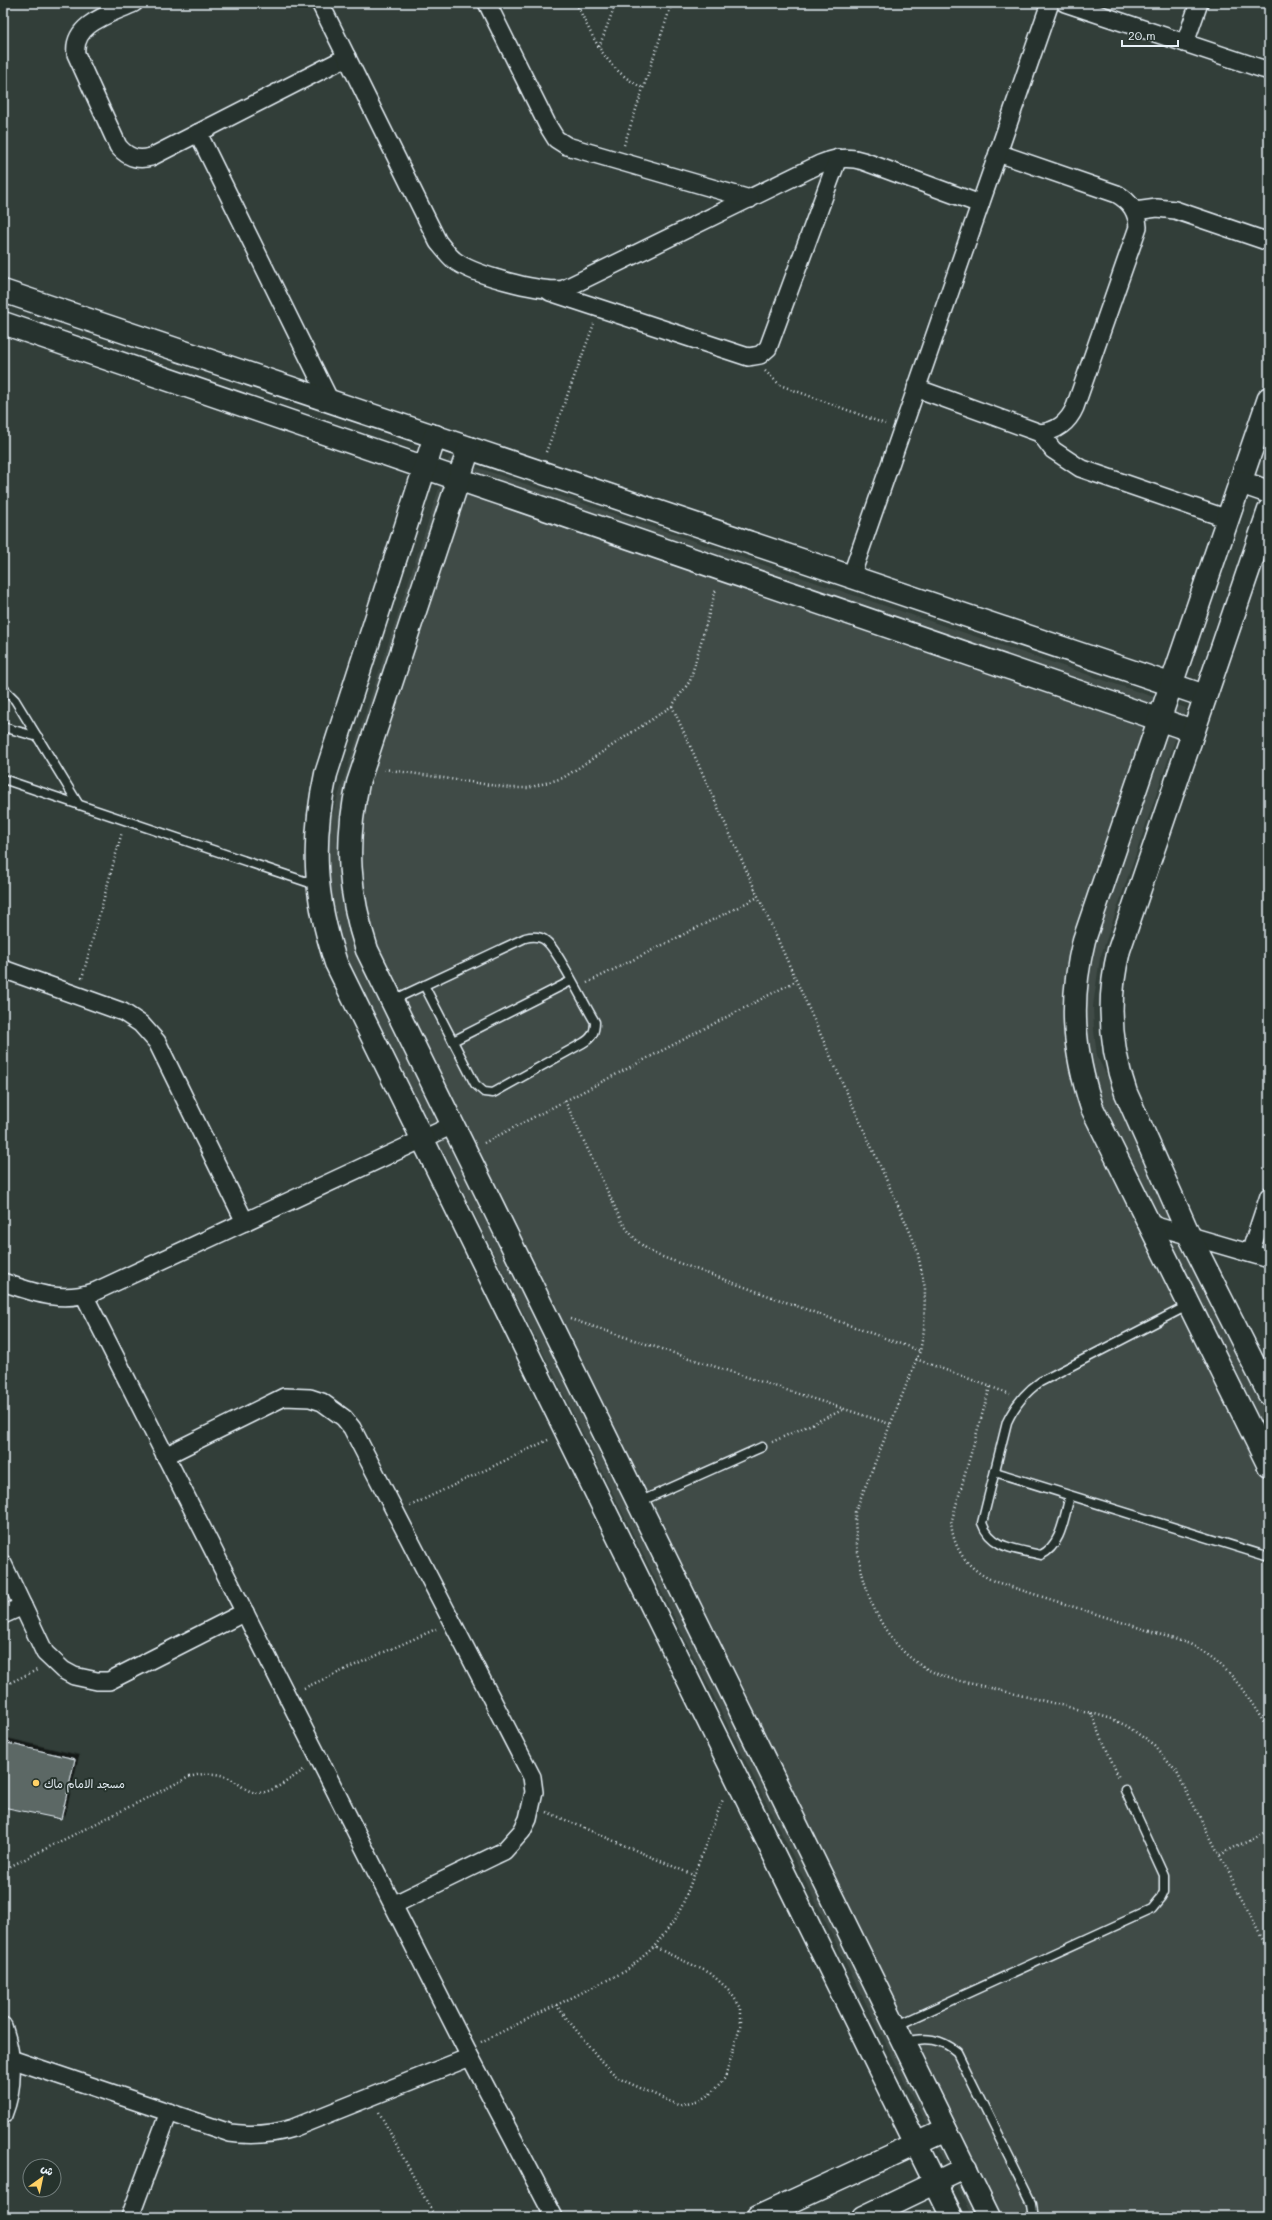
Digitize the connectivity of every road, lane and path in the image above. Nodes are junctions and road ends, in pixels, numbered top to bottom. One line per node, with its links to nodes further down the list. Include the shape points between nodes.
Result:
1 (134, 3): 15 (street, via 87,26 78,35 75,48 118,146 130,156 144,159)
2 (320, 3): 12 (street)
3 (487, 3): 18 (street, via 556,139 567,146)
4 (576, 3): 11 (path)
5 (616, 3): 11 (path)
6 (672, 3): 14 (path)
7 (1050, 3): 16 (street)
8 (1065, 3): 10 (street)
9 (1199, 3): 10 (street)
10 (1185, 43): 13 (street)
11 (599, 47): 14 (path, via 613,68)
12 (347, 57): 15 (street); 23 (street, via 438,242 446,252 455,261 476,272)
13 (1269, 71)
14 (643, 88): 18 (path)
15 (198, 133): 30 (street)
16 (998, 153): 20 (street); 21 (street, via 1117,194)
17 (838, 158): 19 (street, via 820,164); 20 (street, via 863,161); 27 (street, via 768,348)
18 (619, 161): 19 (street)
19 (750, 199): 23 (street, via 574,285 559,290)
20 (980, 204): 28 (street)
21 (1135, 211): 22 (street, via 1157,208 1175,210); 32 (street, via 1138,228 1075,407 1060,427)
22 (1269, 242)
23 (544, 290): 25 (street)
24 (3, 291): 30 (street)
25 (600, 308): 27 (street, via 748,357); 37 (path)
26 (3, 323): 36 (street)
27 (760, 355): 31 (path, via 768,375 780,385)
28 (916, 388): 31 (street); 32 (street)
29 (1269, 398): 34 (street)
30 (330, 401): 33 (street)
31 (902, 430): 44 (street)
32 (1040, 434): 42 (street, via 1053,450 1080,468)
33 (435, 436): 35 (street); 36 (street)
34 (1261, 447): 39 (street)
35 (469, 448): 37 (street); 38 (street)
36 (425, 468): 38 (street); 57 (street, via 326,774 316,832)
37 (539, 472): 44 (street)
38 (458, 479): 43 (street); 53 (street)
39 (1240, 482): 40 (street); 42 (street)
40 (1269, 492)
41 (1269, 510): 47 (street)
42 (1228, 519): 45 (street)
43 (722, 569): 48 (path, via 690,681); 49 (street)
44 (851, 577): 45 (street)
45 (1171, 685): 47 (street); 49 (street)
46 (3, 688): 52 (lane, via 12,695)
47 (1205, 696): 51 (street)
48 (672, 706): 53 (path, via 564,778 528,788 510,788); 58 (path)
49 (1159, 719): 51 (street); 73 (street, via 1084,940 1074,996 1076,1046 1083,1081 1103,1133)
50 (3, 727): 52 (lane)
51 (1193, 731): 74 (street, via 1119,950 1110,1004 1113,1046 1118,1070)
52 (38, 738): 55 (lane)
53 (364, 766): 65 (street, via 351,822 350,882 367,950)
54 (3, 779): 55 (lane)
55 (79, 805): 56 (lane)
56 (125, 820): 57 (lane); 64 (path)
57 (317, 885): 69 (street, via 324,924 336,963)
58 (758, 897): 61 (path); 63 (path)
59 (3, 969): 64 (street)
60 (571, 981): 62 (lane, via 547,941 533,936); 63 (lane); 66 (lane)
61 (796, 981): 67 (path); 81 (path, via 917,1250 925,1288 926,1309)
62 (424, 985): 65 (lane); 66 (lane)
63 (576, 989): 66 (lane, via 595,1022 590,1039 493,1093 484,1092 475,1084)
64 (77, 995): 72 (street, via 114,1008 133,1018 157,1042)
65 (392, 1001): 68 (street)
66 (453, 1041)
67 (565, 1101): 70 (path); 81 (path, via 622,1222 646,1249)
68 (453, 1125): 69 (street); 70 (street)
69 (423, 1139): 72 (street); 88 (street)
70 (467, 1152): 80 (street)
71 (1269, 1196): 75 (street)
72 (245, 1222): 78 (street)
73 (1149, 1224): 74 (street); 79 (street)
74 (1189, 1236): 75 (street); 84 (street)
75 (1250, 1253): 76 (street)
76 (1269, 1259)
77 (3, 1282): 78 (street, via 50,1297)
78 (84, 1295): 90 (street)
79 (1190, 1304): 85 (lane, via 1040,1382); 91 (street)
80 (544, 1310): 86 (path); 94 (street)
81 (920, 1351): 82 (path)
82 (916, 1359): 83 (path); 87 (path)
83 (990, 1386): 85 (path); 108 (path, via 951,1523 954,1542 965,1561 980,1574 996,1582 1190,1644 1206,1652 1230,1672)
84 (1269, 1394)
85 (1021, 1398): 92 (lane, via 1007,1422)
86 (845, 1409): 87 (path); 89 (path)
87 (890, 1424): 107 (path, via 855,1512 855,1526 861,1571 874,1608 890,1634 912,1657 940,1675)
88 (566, 1431): 95 (path); 99 (street)
89 (762, 1447): 94 (lane)
90 (166, 1456): 95 (street, via 284,1397 310,1398 334,1409 352,1428); 101 (street)
91 (1269, 1466)
92 (995, 1472): 93 (lane); 93 (lane, via 982,1523 988,1535 998,1544 1041,1555 1047,1552 1056,1542)
93 (1070, 1496): 96 (lane)
94 (639, 1502): 98 (street)
95 (396, 1513): 103 (street)
96 (1269, 1557)
97 (3, 1564): 100 (street)
98 (675, 1576): 99 (street); 122 (street)
99 (644, 1590): 110 (street)
100 (23, 1606): 102 (street); 104 (street, via 45,1653)
101 (244, 1612): 104 (street, via 110,1681 74,1676); 106 (street)
102 (3, 1615)
103 (452, 1621): 106 (path); 112 (street, via 532,1777)
104 (54, 1663): 105 (path)
105 (3, 1686)
106 (287, 1696): 109 (street)
107 (1091, 1712): 111 (path); 114 (path, via 1127,1726 1156,1746 1178,1773)
108 (1269, 1731)
109 (320, 1761): 115 (path, via 264,1792 249,1792 230,1779 214,1774 190,1777); 117 (street)
110 (734, 1773): 116 (path); 129 (street)
111 (1125, 1790): 122 (lane, via 1164,1874 1164,1892 1157,1904)
112 (532, 1805): 116 (path); 117 (street, via 522,1831 504,1852)
113 (1269, 1829): 114 (path)
114 (1220, 1855): 119 (path)
115 (3, 1870)
116 (693, 1875): 118 (path, via 689,1891 677,1916)
117 (393, 1905): 123 (street)
118 (654, 1947): 120 (path, via 626,1971); 120 (path, via 710,1973 729,1990 740,2008 741,2023 725,2078 705,2097 678,2105 628,2084 609,2070)
119 (1269, 1951)
120 (556, 2005): 123 (path)
121 (3, 2026): 124 (street)
122 (900, 2034): 128 (street); 139 (lane, via 945,2043 957,2052 1032,2204)
123 (468, 2053): 125 (street); 134 (street)
124 (11, 2059): 126 (street); 127 (street, via 10,2094)
125 (371, 2097): 126 (street, via 293,2128 262,2135 230,2133); 133 (path)
126 (168, 2112): 132 (street)
127 (3, 2115)
128 (946, 2130): 129 (street); 130 (street)
129 (916, 2144): 131 (street); 135 (street)
130 (966, 2168): 131 (street); 138 (street)
131 (935, 2183): 136 (street); 137 (street)
132 (130, 2217)
133 (435, 2217)
134 (554, 2217)
135 (758, 2217)
136 (864, 2217)
137 (952, 2217)
138 (989, 2217)
139 (1034, 2217)

